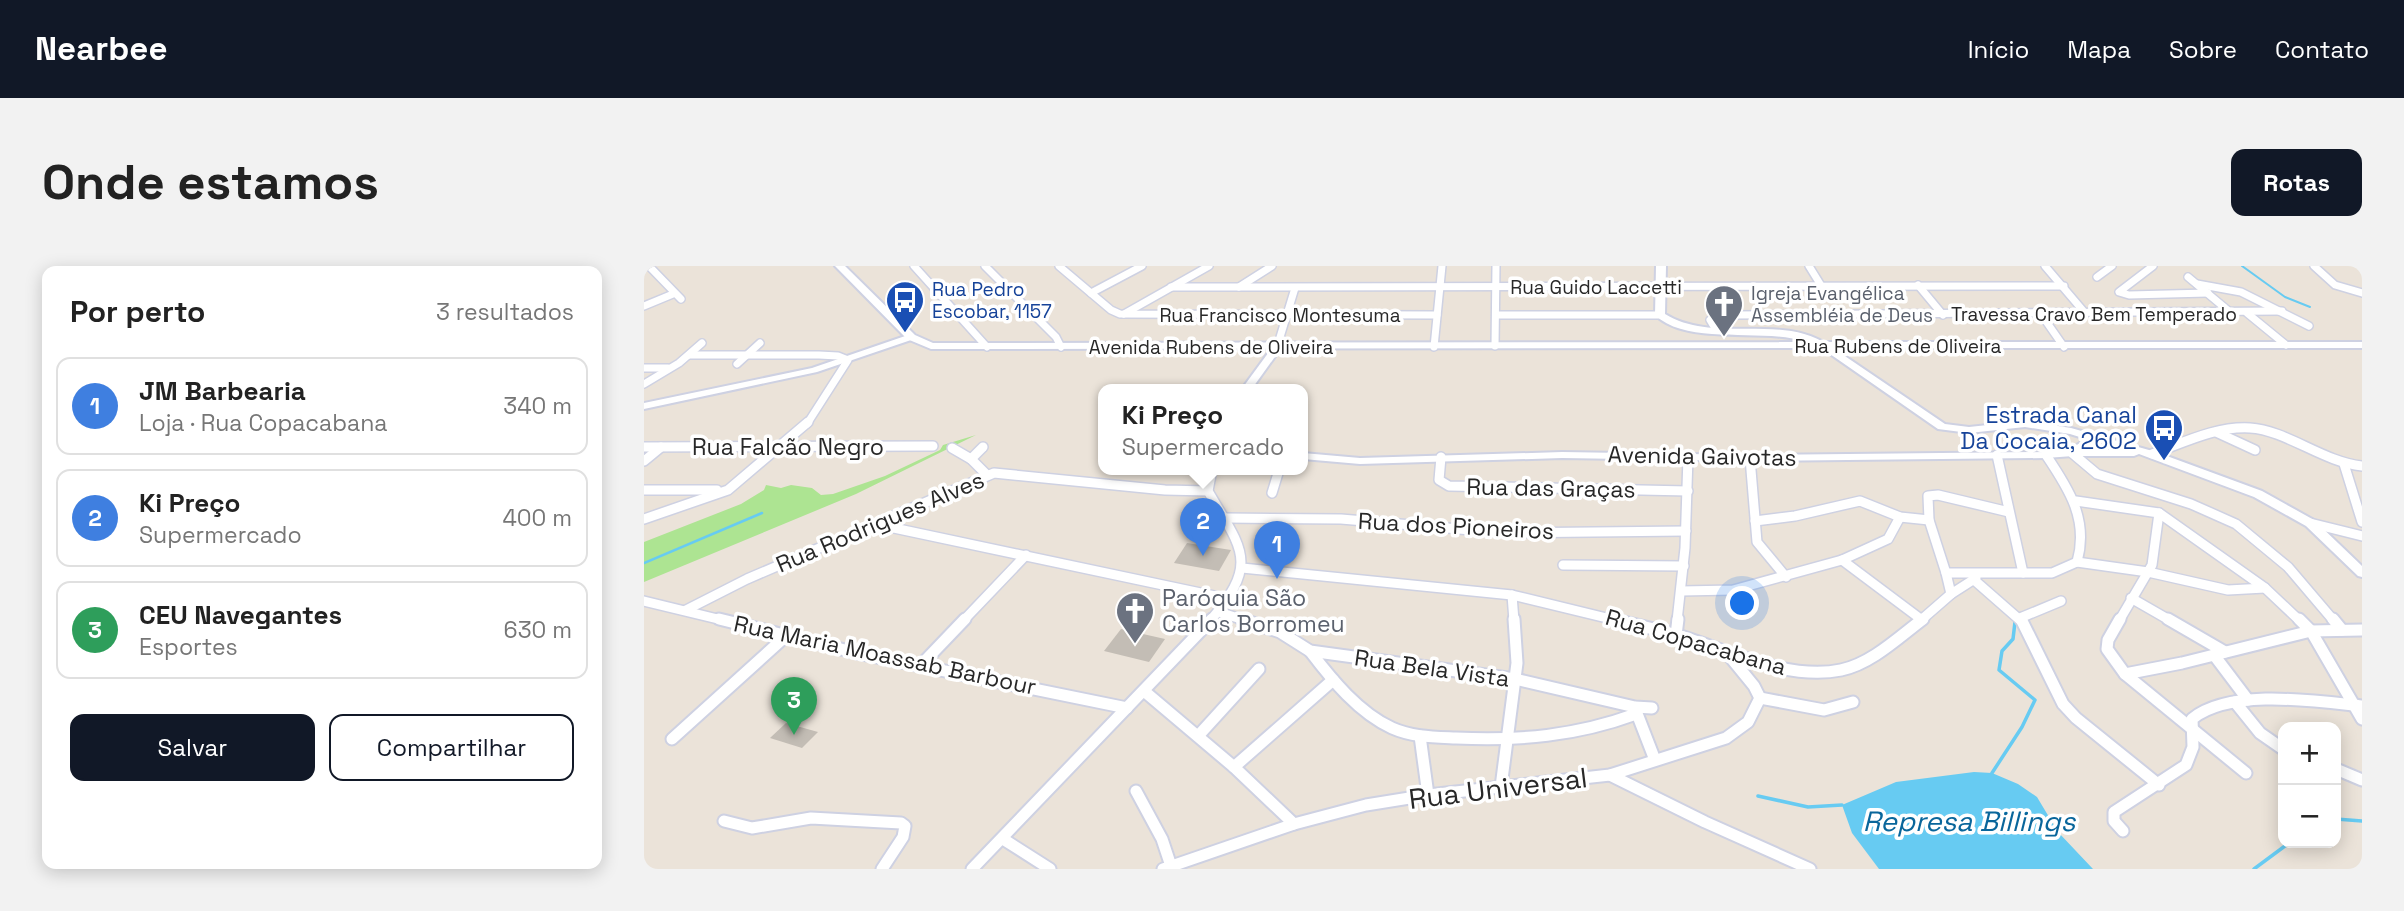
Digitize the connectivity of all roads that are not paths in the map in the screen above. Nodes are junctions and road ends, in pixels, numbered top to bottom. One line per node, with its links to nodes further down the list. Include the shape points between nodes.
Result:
1 (649, 266): 32 (street)
2 (840, 266): 48 (main road)
3 (914, 266): 55 (street)
4 (985, 266): 56 (street)
5 (1059, 266): 29 (street)
6 (1209, 266): 22 (street)
7 (1272, 266): 26 (street)
8 (1442, 266): 28 (street)
9 (1496, 266): 23 (street)
10 (1661, 266): 24 (main road)
11 (1809, 266): 25 (street)
12 (2045, 266): 21 (street)
13 (2112, 266): 18 (street)
14 (2153, 266): 30 (street, via 2119,292)
15 (2314, 266): 31 (street, via 2340,288)
16 (1137, 267): 29 (street)
17 (2188, 276): 19 (street)
18 (2096, 278)
19 (2197, 284): 30 (street); 35 (street, via 2240,292)
20 (1918, 285): 21 (street, Rua Guido Laccetti); 25 (street, Rua Guido Laccetti); 44 (street)
21 (2064, 286): 36 (street)
22 (1171, 287): 26 (street, Rua Guido Laccetti); 39 (street)
23 (1495, 287): 24 (street, Rua Guido Laccetti); 28 (street, Rua Guido Laccetti); 42 (street)
24 (1660, 287): 25 (street, Rua Guido Laccetti); 43 (main road)
25 (1822, 287)
26 (1238, 288): 27 (street, Rua Guido Laccetti)
27 (1295, 288): 28 (street, Rua Guido Laccetti); 45 (street)
28 (1439, 288): 41 (street)
29 (1091, 293): 39 (street, via 1111,310)
30 (2208, 293): 37 (street)
31 (2362, 293)
32 (673, 294): 33 (street); 34 (street)
33 (681, 299)
34 (644, 305)
35 (2281, 311): 38 (street, Travessa Cravo Bem Temperado); 46 (street)
36 (2085, 313): 37 (street, Travessa Cravo Bem Temperado); 40 (street, Travessa Cravo Bem Temperado)
37 (2231, 313): 38 (street, Travessa Cravo Bem Temperado)
38 (2247, 313): 52 (street)
39 (1124, 314): 45 (street, Rua Francisco Montesuma)
40 (2041, 314): 44 (street, Travessa Cravo Bem Temperado); 59 (street)
41 (1437, 315): 45 (street, Rua Francisco Montesuma); 58 (street)
42 (1496, 315): 43 (street); 54 (street)
43 (1660, 315): 47 (main road, via 1678,326)
44 (1943, 315): 47 (street, Travessa Cravo Bem Temperado, via 1730,315 1710,320)
45 (1286, 316): 57 (street)
46 (2309, 326)
47 (1716, 330): 51 (main road, via 1785,332)
48 (911, 337): 55 (main road, Avenida Rubens de Oliveira, via 931,346); 62 (street)
49 (702, 343): 60 (street)
50 (760, 343): 61 (street)
51 (1823, 345): 54 (main road, Rua Rubens de Oliveira); 59 (street, Rua Rubens de Oliveira); 70 (street, via 1942,427 1969,430 2029,424)
52 (2286, 345): 53 (street, Rua Rubens de Oliveira); 59 (street, Rua Rubens de Oliveira)
53 (2362, 345)
54 (1495, 346): 58 (main road, Rua Rubens de Oliveira)
55 (987, 347): 56 (main road, Avenida Rubens de Oliveira)
56 (1061, 347): 57 (main road, Avenida Rubens de Oliveira)
57 (1277, 347): 58 (main road, Avenida Rubens de Oliveira); 67 (street)
58 (1434, 347)
59 (2064, 347)
60 (689, 355): 61 (street); 65 (street)
61 (746, 356): 62 (street, via 819,355); 63 (street)
62 (848, 360): 68 (street); 71 (street, via 805,426)
63 (737, 364)
64 (644, 368): 65 (street)
65 (671, 368): 66 (street)
66 (644, 384)
67 (1250, 384)
68 (644, 406)
69 (2216, 431): 77 (street); 80 (street); 88 (street, via 2263,430)
70 (2096, 437): 78 (street); 80 (street)
71 (780, 446): 72 (street, Rua Falcão Negro); 74 (street, Rua Falcão Negro); 94 (street)
72 (933, 446)
73 (644, 447): 74 (street, Rua Falcão Negro)
74 (661, 447): 87 (street)
75 (983, 447): 86 (street)
76 (952, 448): 86 (street)
77 (2255, 450)
78 (2072, 453): 79 (street, Avenida Gaivotas); 80 (street, Avenida Gaivotas); 136 (street, via 2097,474 2191,504 2236,524 2288,568)
79 (2046, 454): 82 (street, Avenida Gaivotas); 98 (street)
80 (2152, 454): 107 (street, via 2258,494)
81 (1308, 456): 83 (street, Avenida Gaivotas, via 1360,461)
82 (1997, 456): 85 (street, Avenida Gaivotas); 99 (street)
83 (1441, 457): 84 (street, Avenida Gaivotas); 96 (street, Rua das Graças, via 1438,480 1449,486)
84 (1688, 457): 85 (street, Avenida Gaivotas); 96 (street)
85 (1750, 458): 105 (street)
86 (971, 459): 90 (street)
87 (644, 461)
88 (2344, 464): 89 (street); 106 (street)
89 (2362, 466)
90 (986, 474): 95 (street, Rua Rodrigues Alves); 108 (street, Rua Rodrigues Alves)
91 (1211, 475): 95 (street)
92 (1277, 475): 97 (street)
93 (644, 490): 94 (street)
94 (728, 490): 103 (street)
95 (1208, 491): 102 (street)
96 (1688, 491): 109 (street)
97 (1272, 493)
98 (2076, 501): 100 (street); 113 (street, via 2081,544)
99 (2009, 512): 104 (street, via 1931,495 1927,498); 120 (street)
100 (2159, 513): 118 (street); 124 (street)
101 (1900, 517): 104 (street); 105 (street, via 1855,501); 112 (street, via 1888,539)
102 (1226, 518): 109 (street, Rua dos Pioneiros, via 1340,519 1506,533); 116 (street, via 1241,548)
103 (644, 519)
104 (1929, 520): 119 (street)
105 (1755, 521): 122 (street, via 1760,548)
106 (2362, 522)
107 (2310, 523): 110 (street); 121 (street)
108 (875, 524): 111 (street); 132 (street, Rua Rodrigues Alves, via 729,586)
109 (1686, 531): 115 (street)
110 (2362, 536)
111 (1026, 555): 129 (street); 144 (street)
112 (1842, 560): 122 (street); 135 (street)
113 (2077, 562): 118 (street); 120 (street, via 2052,573)
114 (1563, 565): 115 (street)
115 (1684, 566): 125 (street)
116 (1242, 568): 127 (street, Rua Copacabana); 129 (street)
117 (1985, 572): 119 (street); 120 (street); 123 (street, Rua Copacabana)
118 (2148, 572): 124 (street, via 2216,588); 128 (street)
119 (1946, 573): 126 (street)
120 (2022, 573)
121 (2362, 573)
122 (1786, 577): 125 (street, via 1733,590)
123 (1973, 579): 126 (street, Rua Copacabana); 134 (street)
124 (2265, 588): 138 (street)
125 (1681, 591): 140 (street)
126 (1951, 594): 135 (street, Rua Copacabana)
127 (1512, 595): 140 (street, Rua Copacabana); 147 (street)
128 (2131, 598): 143 (street); 146 (street, via 2106,644 2110,657)
129 (1229, 599): 133 (street)
130 (644, 601): 132 (street, Rua Maria Moassab Barbour)
131 (2061, 601): 134 (street)
132 (686, 610): 139 (street, Rua Maria Moassab Barbour)
133 (1219, 612): 141 (street, Rua Bela Vista, via 1280,632); 149 (street)
134 (2020, 618): 171 (street, via 2063,704)
135 (1922, 620): 142 (street, Rua Copacabana, via 1874,655 1833,672 1793,670)
136 (2342, 630): 137 (street); 138 (street)
137 (2362, 630)
138 (2311, 631): 143 (street); 154 (street)
139 (787, 635): 144 (street, Rua Maria Moassab Barbour); 162 (street)
140 (1676, 635): 142 (street, Rua Copacabana)
141 (1310, 651): 147 (street, Rua Bela Vista); 148 (street)
142 (1727, 652): 150 (street)
143 (2219, 653): 146 (street); 151 (street)
144 (921, 665): 155 (street, Rua Maria Moassab Barbour)
145 (1259, 669): 161 (street)
146 (2125, 674): 159 (street)
147 (1515, 679): 157 (street, Rua Bela Vista); 163 (street)
148 (1333, 680): 160 (street, via 1385,725); 166 (street)
149 (1144, 691): 155 (street); 161 (street)
150 (1760, 698): 152 (street, via 1824,710); 165 (street, Rua Universal, via 1744,729)
151 (2248, 700): 153 (street); 154 (street)
152 (1853, 702)
153 (2235, 702): 159 (street, via 2199,712); 164 (street, via 2260,733)
154 (2358, 705): 158 (street)
155 (1127, 708): 178 (street)
156 (1652, 708): 157 (street, Rua Bela Vista)
157 (1635, 711): 163 (street, via 1607,726 1571,735); 165 (street)
158 (2362, 719)
159 (2190, 726): 168 (street); 171 (street, via 2193,747 2189,759)
160 (1420, 736): 163 (street); 174 (street)
161 (1198, 737): 166 (street)
162 (672, 739)
163 (1507, 741): 172 (street)
164 (2278, 746)
165 (1655, 760): 169 (street, Rua Universal)
166 (1234, 767): 176 (street)
167 (2341, 771): 170 (street)
168 (2246, 773)
169 (1610, 775): 172 (street, Rua Universal); 183 (street)
170 (2362, 780)
171 (2159, 785): 177 (street, via 2114,812 2114,821)
172 (1501, 787): 174 (street, Rua Universal)
173 (1136, 791): 179 (street, via 1162,839)
174 (1428, 795): 176 (street, Rua Universal)
175 (724, 821): 180 (street, via 752,828 811,818 901,823 905,826 902,837)
176 (1294, 824): 179 (street, Rua Universal)
177 (2123, 831)
178 (1003, 839): 181 (street); 182 (street)
179 (1167, 868)
180 (882, 869)
181 (972, 869)
182 (1050, 869)
183 (1810, 869)

